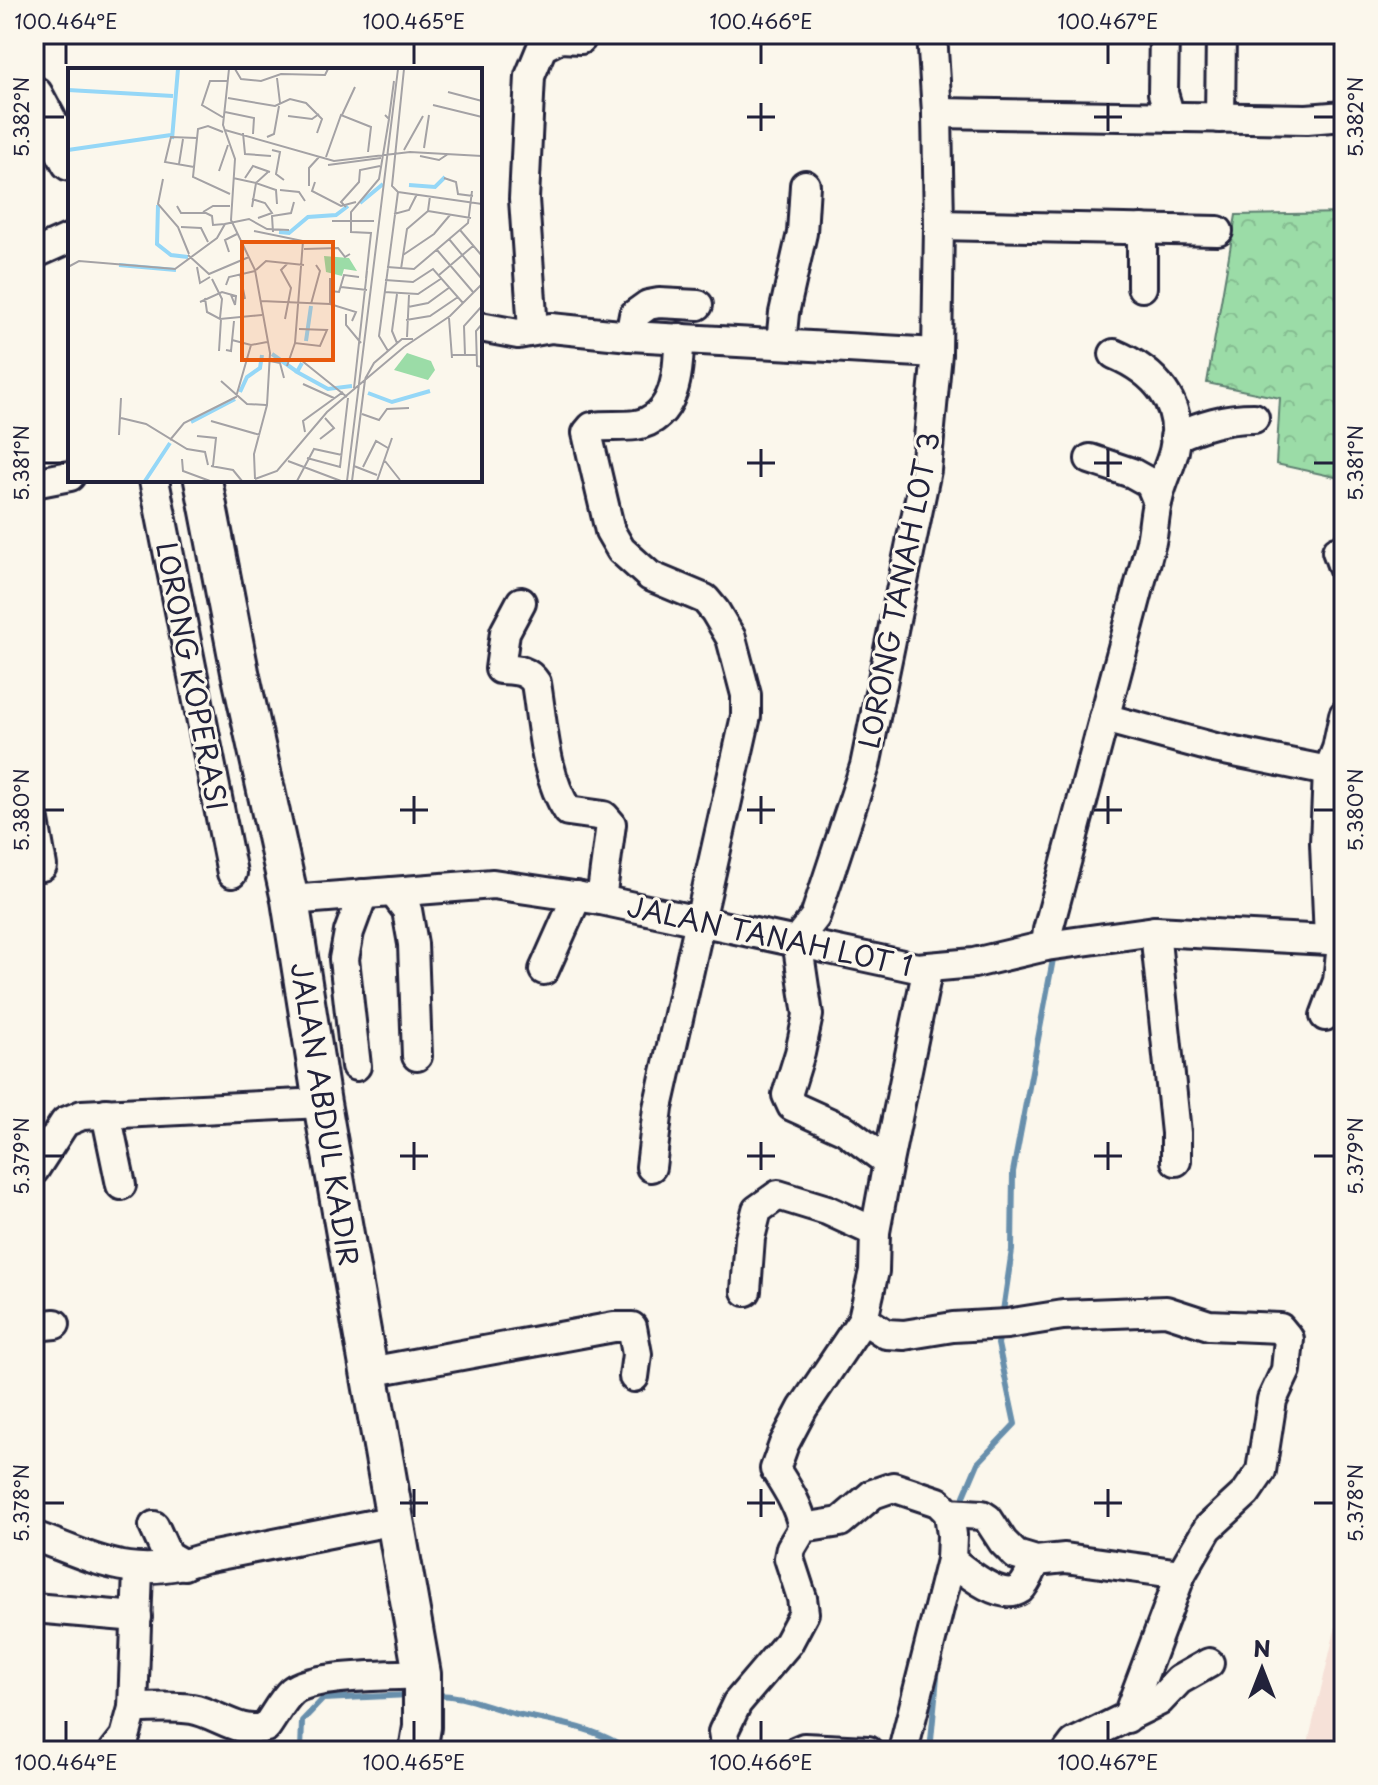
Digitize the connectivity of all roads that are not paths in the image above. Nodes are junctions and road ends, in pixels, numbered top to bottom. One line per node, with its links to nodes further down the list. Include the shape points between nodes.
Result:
1 (932, 34): 6 (street, LORONG TANAH LOT 3)
2 (1164, 34): 8 (street, via 1163,93)
3 (1221, 34): 9 (street)
4 (581, 39): 20 (street, via 560,38 542,47 530,76 524,199)
5 (34, 95): 10 (main road)
6 (937, 113): 8 (street); 12 (street, LORONG TANAH LOT 3)
7 (1344, 116): 9 (street)
8 (1170, 117): 9 (street)
9 (1220, 118)
10 (68, 158)
11 (805, 185): 23 (street, via 802,233)
12 (939, 225): 13 (street); 24 (street, LORONG TANAH LOT 3)
13 (1142, 229): 14 (street); 17 (street)
14 (1218, 231)
15 (68, 239): 16 (street)
16 (34, 254)
17 (1142, 287)
18 (698, 305): 21 (street, via 648,305 634,315)
19 (482, 327): 20 (street, via 518,334)
20 (533, 330): 21 (street)
21 (630, 336): 22 (street)
22 (679, 338): 23 (street); 45 (street, via 678,375 669,401 653,420 592,427 587,433 610,531 621,550 650,576 705,599 731,638 746,695 746,716)
23 (781, 343): 24 (street)
24 (937, 353): 47 (street, LORONG TANAH LOT 3, via 926,470 865,766 815,917)
25 (1114, 354): 27 (street, via 1155,378 1176,421)
26 (1254, 418): 27 (street, via 1203,424)
27 (1175, 437): 33 (street)
28 (1090, 459): 33 (street, via 1150,483)
29 (68, 476): 32 (street)
30 (154, 482): 40 (street, LORONG KOPERASI)
31 (203, 482): 44 (main road, JALAN ABDUL KADIR)
32 (34, 483)
33 (1157, 500): 36 (street, via 1151,542)
34 (521, 602): 43 (street, via 505,632 500,669 523,671 536,683 552,777 568,811 604,816 611,824)
35 (1344, 715): 37 (street)
36 (1104, 718): 37 (street, via 1215,748); 49 (street)
37 (1336, 756): 48 (street, via 1325,843)
38 (34, 821): 39 (street)
39 (42, 866)
40 (232, 873)
41 (393, 892): 42 (street, JALAN TANAH LOT 1); 43 (street, JALAN TANAH LOT 1, via 493,884); 53 (street, via 407,910 413,944)
42 (363, 894): 44 (street, JALAN TANAH LOT 1); 54 (street, via 344,959)
43 (589, 898): 45 (street, JALAN TANAH LOT 1); 51 (street)
44 (290, 900): 55 (main road, JALAN ABDUL KADIR)
45 (699, 922): 47 (street, JALAN TANAH LOT 1); 59 (street, via 658,1108)
46 (1155, 931): 48 (street, JALAN TANAH LOT 1); 49 (street, JALAN TANAH LOT 1); 57 (street)
47 (797, 940): 50 (street, JALAN TANAH LOT 1); 58 (street, via 808,1015 789,1102 845,1130)
48 (1339, 943): 52 (street, via 1338,981)
49 (1046, 946): 50 (street, JALAN TANAH LOT 1, via 974,963)
50 (928, 967): 58 (street)
51 (544, 970)
52 (1325, 1016)
53 (417, 1056)
54 (356, 1066)
55 (322, 1103): 56 (street); 65 (main road, JALAN ABDUL KADIR)
56 (106, 1113): 60 (street, via 65,1122); 61 (street)
57 (1176, 1161)
58 (888, 1162): 62 (street)
59 (651, 1167)
60 (34, 1170)
61 (121, 1185)
62 (875, 1232): 63 (street, via 778,1195 757,1210); 64 (street, via 874,1271)
63 (746, 1291)
64 (863, 1319): 70 (street, via 803,1408 775,1469); 76 (street, via 879,1332 904,1335 1063,1315 1166,1311 1209,1325 1280,1328 1289,1339 1286,1370 1272,1400 1261,1471 1208,1528)
65 (369, 1372): 66 (street, via 632,1327); 68 (main road, JALAN ABDUL KADIR)
66 (634, 1377)
67 (949, 1513): 70 (street, via 938,1502 893,1487 873,1494 840,1522); 72 (street); 73 (street, via 982,1515 1016,1555)
68 (395, 1520): 74 (street); 80 (main road, JALAN ABDUL KADIR)
69 (154, 1526): 74 (street, via 167,1555)
70 (803, 1528): 85 (street, via 789,1558 804,1613 788,1643 737,1703 723,1732)
71 (34, 1536): 75 (street, via 97,1562)
72 (951, 1560): 73 (street, via 983,1583 1009,1592 1023,1586); 88 (street)
73 (1036, 1561): 76 (street, via 1065,1558)
74 (184, 1565): 75 (street)
75 (138, 1570): 78 (street)
76 (1181, 1574): 82 (street)
77 (34, 1608): 78 (street)
78 (137, 1617): 81 (street)
79 (1209, 1663): 82 (street)
80 (423, 1688): 81 (street, via 320,1680 303,1684 260,1729 193,1709); 84 (main road, JALAN ABDUL KADIR)
81 (133, 1708): 83 (street, via 125,1737)
82 (1127, 1718): 89 (street, via 1074,1743)
83 (114, 1751)
84 (418, 1751)
85 (726, 1751)
86 (797, 1751): 87 (street)
87 (868, 1751)
88 (903, 1751)
89 (1068, 1751)

